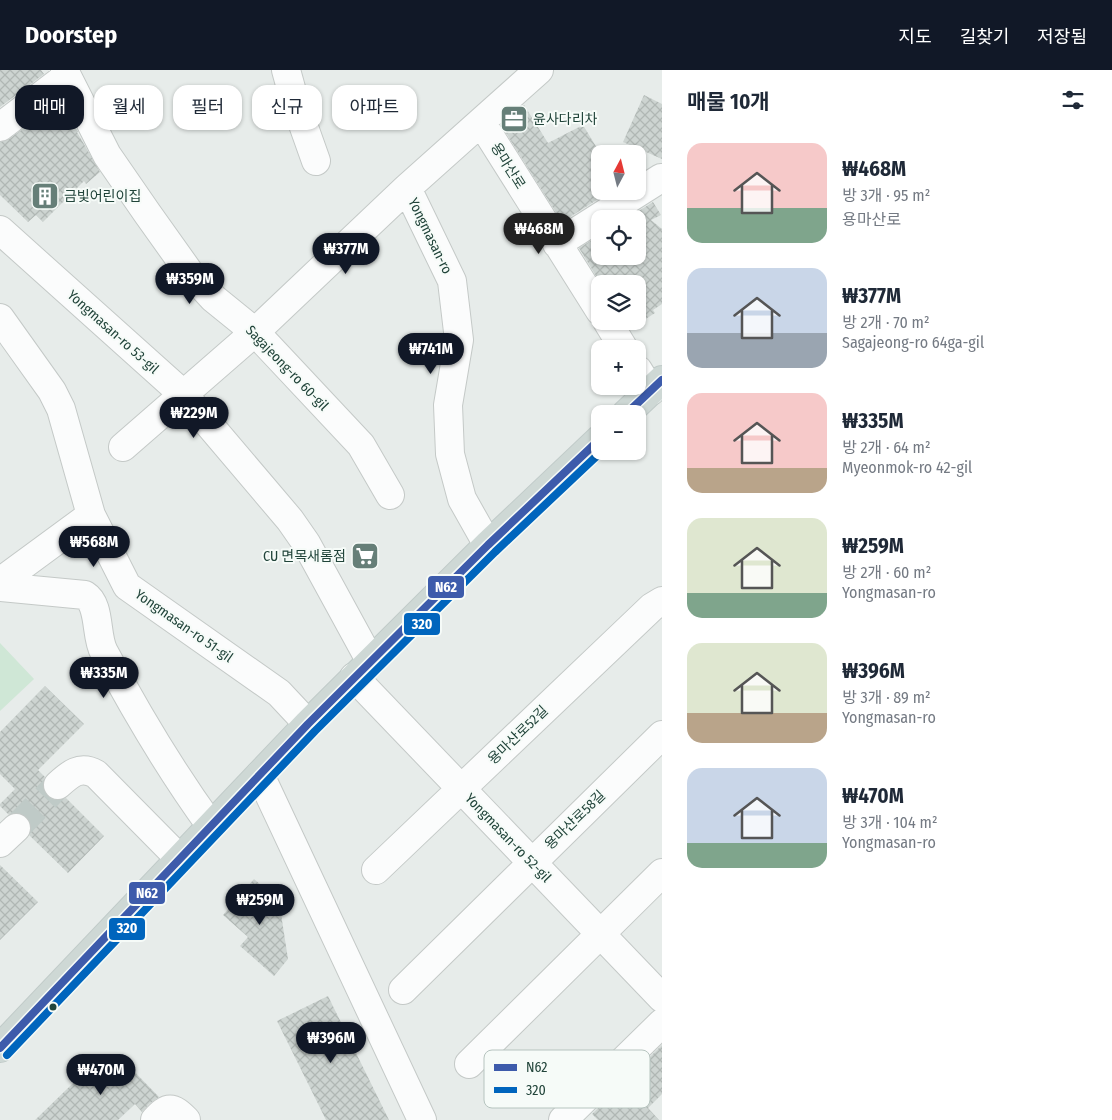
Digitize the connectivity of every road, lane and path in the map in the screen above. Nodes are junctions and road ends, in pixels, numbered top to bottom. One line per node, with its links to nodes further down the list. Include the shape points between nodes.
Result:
1 (286, 70): 6 (street)
2 (539, 70): 4 (street)
3 (66, 73): 5 (street); 13 (street, Sagajeong-ro 60-gil, via 107,155 189,272 213,298)
4 (481, 122): 8 (street); 10 (street, 용마산로)
5 (0, 127)
6 (316, 162)
7 (662, 184): 10 (street)
8 (407, 188): 13 (street); 21 (street, Yongmasan-ro, via 452,281 458,340 448,406 450,454 462,498)
9 (0, 230): 15 (street, Yongmasan-ro 53-gil)
10 (557, 244): 11 (street, 용마산로)
11 (591, 297)
12 (0, 318): 20 (street, Yongmasan-ro 51-gil, via 61,409)
13 (256, 332): 15 (street); 19 (street, Sagajeong-ro 60-gil, via 361,445)
14 (650, 380): 16 (main road)
15 (184, 394): 17 (street); 25 (street, Yongmasan-ro 53-gil, via 306,543)
16 (632, 405)
17 (123, 447)
18 (591, 448): 21 (main road)
19 (390, 495)
20 (90, 515): 22 (street); 26 (street, Yongmasan-ro 51-gil, via 127,586 279,693)
21 (488, 545): 25 (main road)
22 (0, 582)
23 (0, 587): 31 (street, via 89,598 94,606 100,646 124,691 186,792)
24 (662, 602): 30 (street, 용마산로52길, via 652,607)
25 (363, 670): 26 (main road); 30 (street, Yongmasan-ro 52-gil)
26 (308, 724): 28 (main road)
27 (662, 735): 33 (street, 용마산로58길)
28 (260, 775): 31 (main road); 46 (street)
29 (58, 785): 32 (street, via 77,771 96,774)
30 (461, 789): 33 (street, Yongmasan-ro 52-gil); 34 (street, 용마산로52길)
31 (211, 826): 32 (main road)
32 (180, 859): 40 (main road)
33 (532, 863): 36 (street, Yongmasan-ro 52-gil); 37 (street, 용마산로58길)
34 (376, 870)
35 (662, 873): 36 (street)
36 (600, 934): 38 (street, Yongmasan-ro 52-gil); 42 (street)
37 (403, 990)
38 (662, 998)
39 (662, 1023): 41 (street)
40 (0, 1048)
41 (634, 1050)
42 (468, 1064)
43 (575, 1108): 47 (street)
44 (155, 1120): 45 (street, via 167,1110 176,1111)
45 (186, 1120)
46 (422, 1120)
47 (563, 1120)

